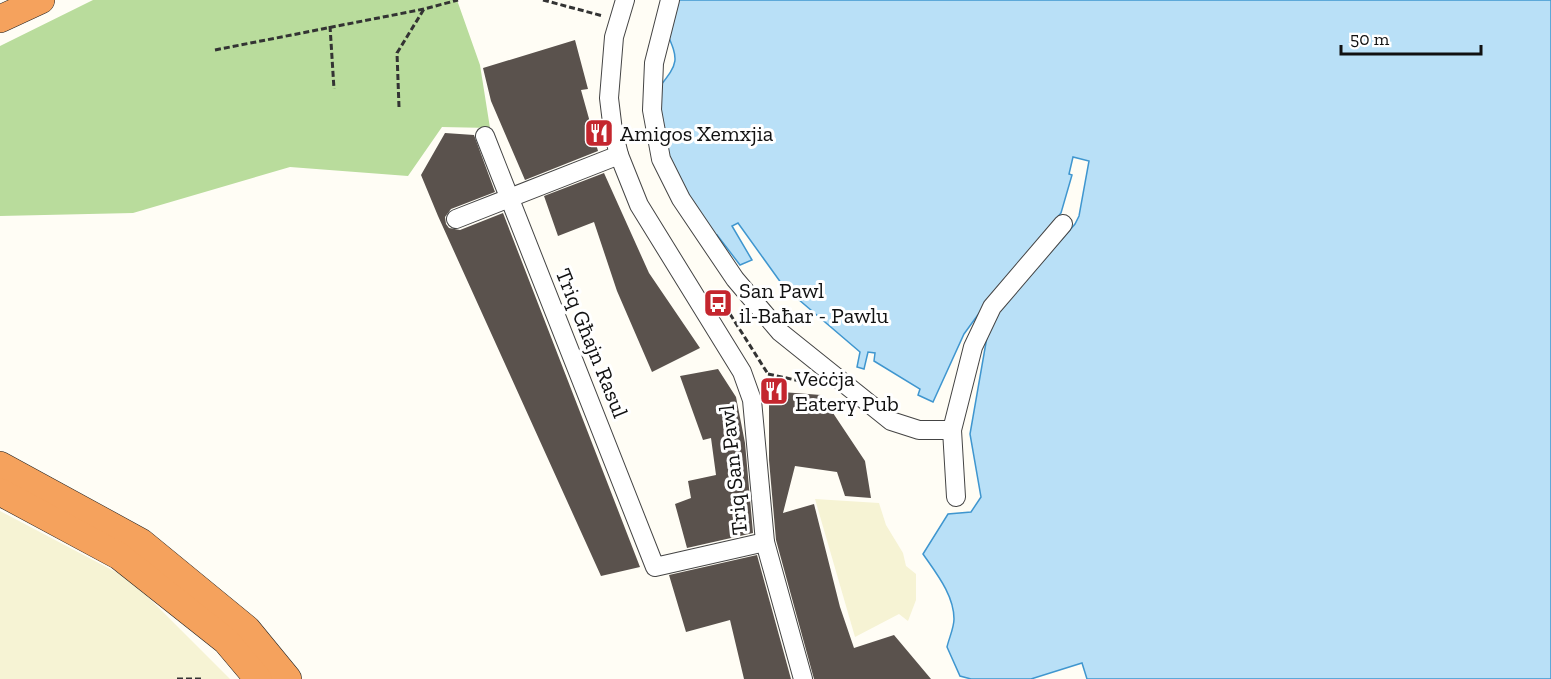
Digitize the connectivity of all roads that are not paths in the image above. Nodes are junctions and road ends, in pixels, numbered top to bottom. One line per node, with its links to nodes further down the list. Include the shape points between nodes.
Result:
1 (41, 0): 4 (highway)
2 (625, 0): 6 (street, Triq San Pawl, via 614,37 609,98)
3 (670, 0): 10 (street, via 654,63 652,110 662,159 687,208 735,279 780,332 891,422 919,430)
4 (0, 19)
5 (485, 136): 7 (street, Triq Għajn Rasul)
6 (619, 154): 7 (street); 14 (street, Triq San Pawl, via 639,205 742,372 752,400)
7 (508, 197): 8 (street); 14 (street, Triq Għajn Rasul, via 655,567)
8 (456, 219)
9 (1063, 224): 10 (street, via 992,307 973,347)
10 (952, 430): 13 (street)
11 (0, 465): 16 (highway, via 141,542 247,629)
12 (0, 492): 15 (highway, via 119,556 226,641)
13 (956, 497)
14 (765, 542): 17 (street, Triq San Pawl)
15 (258, 679)
16 (288, 679)
17 (803, 679)

